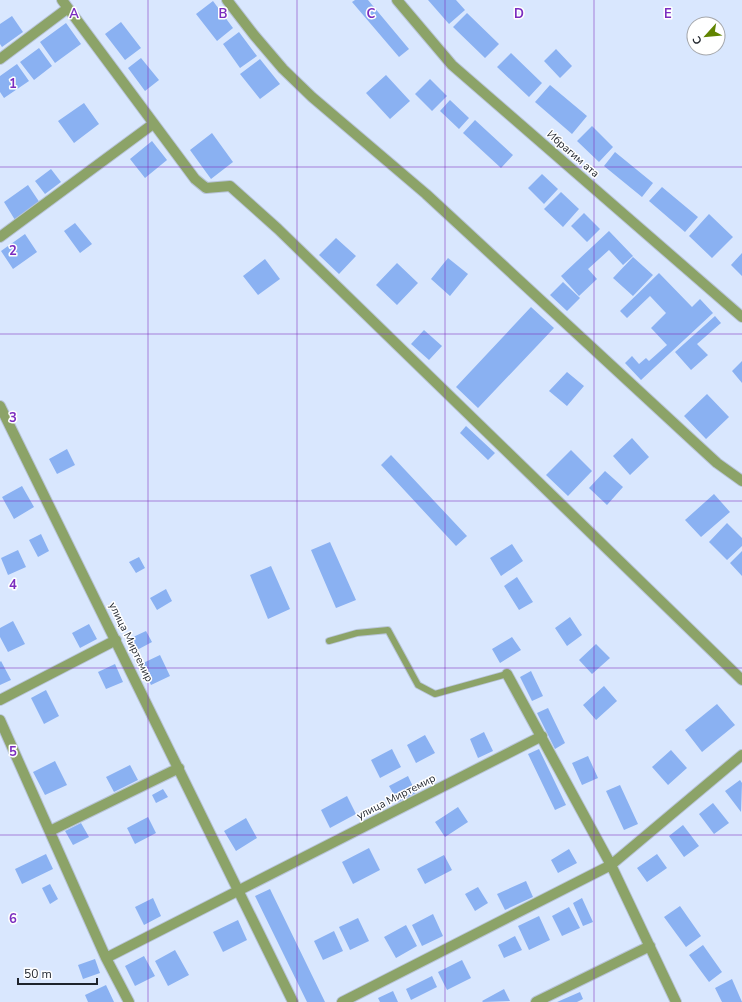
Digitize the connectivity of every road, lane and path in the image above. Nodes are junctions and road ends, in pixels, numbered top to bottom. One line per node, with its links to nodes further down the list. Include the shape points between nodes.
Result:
1 (227, 0): 9 (street, via 278,63 312,97 426,194 702,449)
2 (397, 0): 7 (street, Ибрагим ата, via 452,65)
3 (65, 4): 4 (street); 5 (street)
4 (0, 59)
5 (153, 124): 6 (street); 13 (street, via 195,179 206,188 230,186 278,229)
6 (0, 237)
7 (742, 317)
8 (0, 406): 10 (street, улица Миртемир)
9 (742, 481)
10 (116, 640): 14 (street); 18 (street, улица Миртемир)
11 (329, 641): 12 (lane, via 357,632 388,630 418,685 435,694)
12 (508, 674): 16 (street)
13 (742, 680)
14 (0, 700)
15 (0, 720): 19 (street)
16 (542, 736): 20 (street); 21 (street, улица Миртемир)
17 (742, 756): 20 (street)
18 (179, 768): 19 (street); 21 (street, улица Миртемир)
19 (50, 831): 23 (street)
20 (611, 865): 22 (street); 26 (street)
21 (239, 890): 23 (street, улица Миртемир); 25 (street, улица Миртемир)
22 (650, 946): 27 (street); 28 (street)
23 (106, 958): 24 (street)
24 (129, 1002)
25 (293, 1002)
26 (342, 1002)
27 (536, 1002)
28 (676, 1002)

